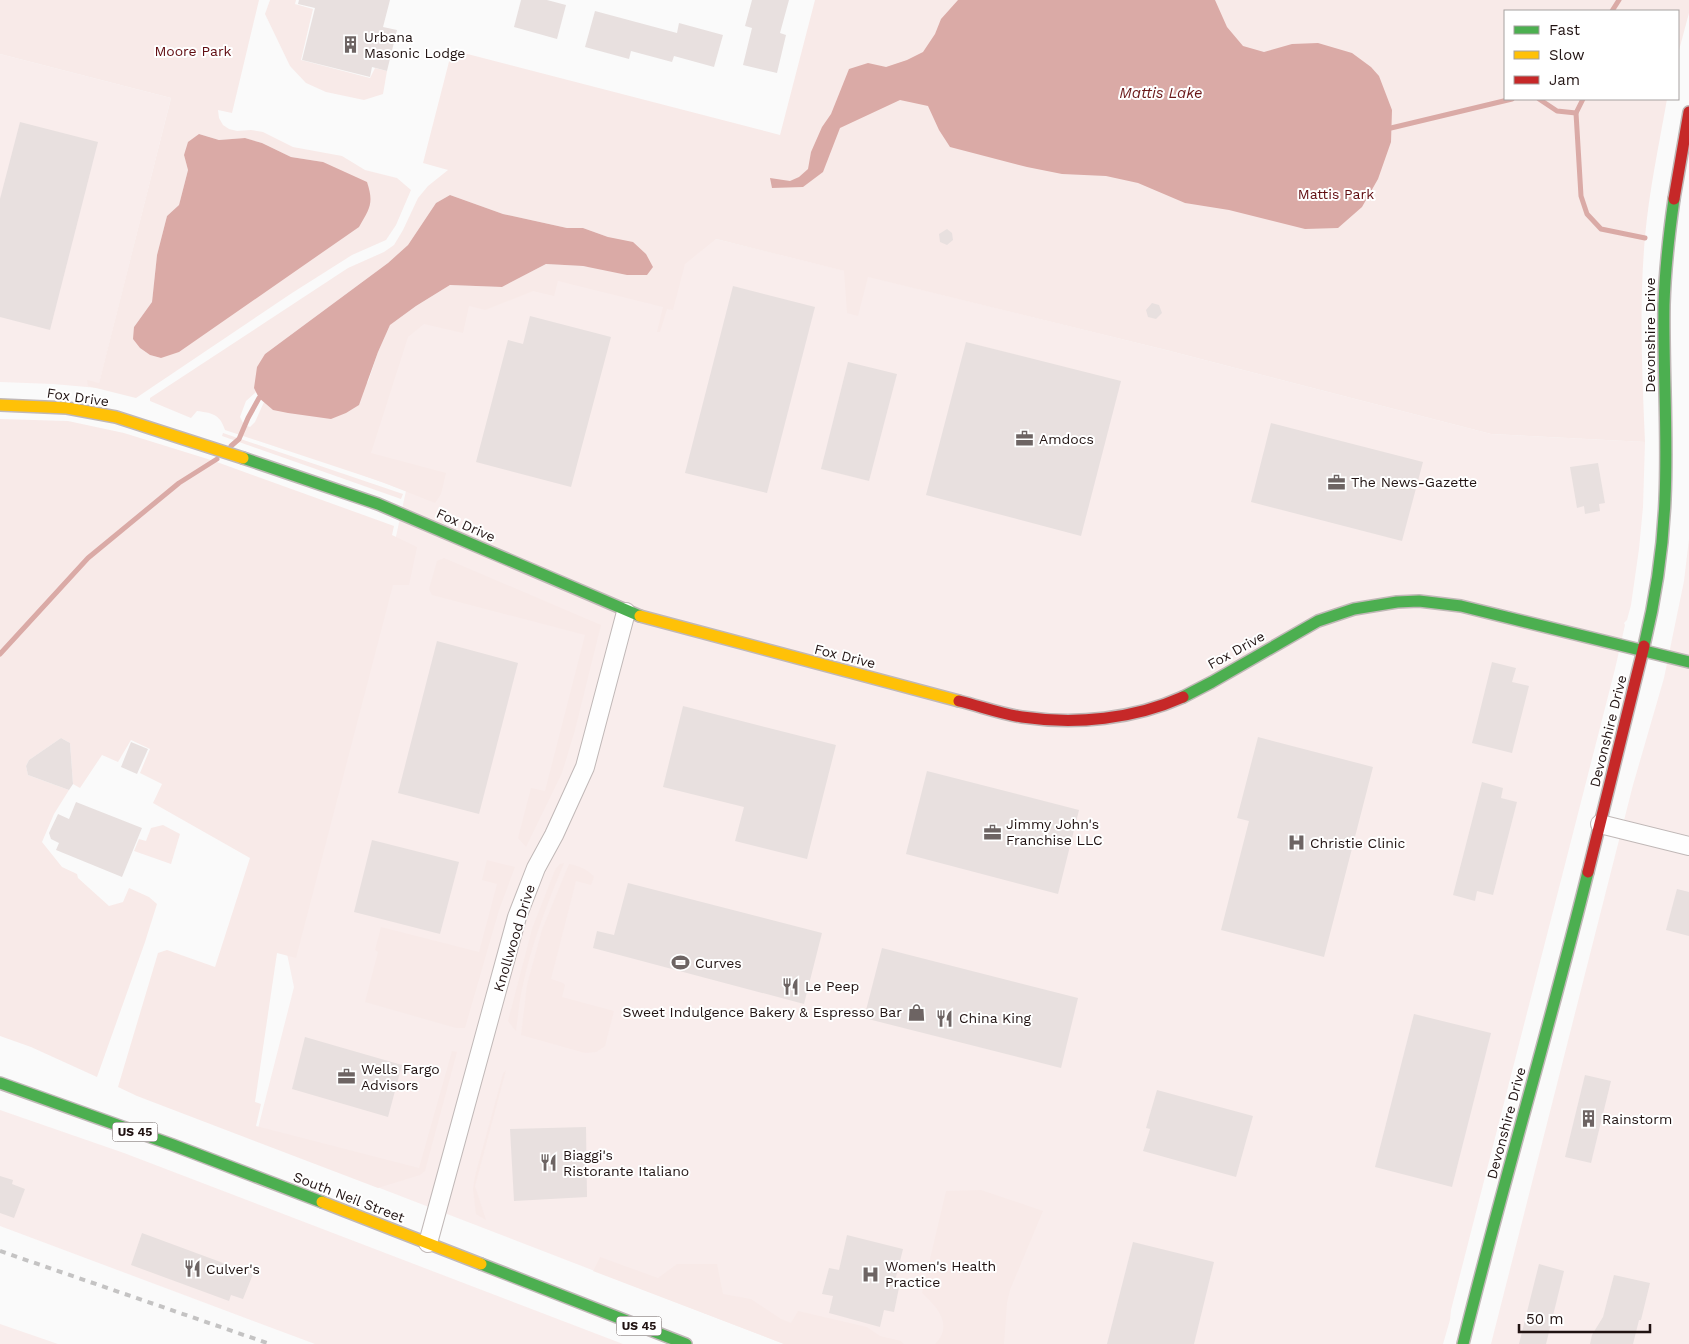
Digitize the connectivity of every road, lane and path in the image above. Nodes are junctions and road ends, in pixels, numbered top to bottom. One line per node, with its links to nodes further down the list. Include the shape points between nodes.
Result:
1 (1689, 112): 4 (street, Devonshire Drive, via 1665,280 1666,482 1663,546)
2 (0, 405): 3 (street, Fox Drive, via 67,408 116,417 248,459 378,504)
3 (626, 612): 4 (street, Fox Drive, via 795,659 1045,721 1080,721 1148,710 1194,691 1318,621 1348,610 1402,601 1437,602 1477,610); 9 (street, Knollwood Drive, via 585,767 536,868 517,917)
4 (1643, 651): 5 (street, Fox Drive); 6 (street, Devonshire Drive)
5 (1689, 662)
6 (1600, 824): 7 (street); 11 (street, Devonshire Drive)
7 (1689, 846)
8 (0, 1083): 9 (street, South Neil Street / US 45)
9 (428, 1243): 10 (street, South Neil Street / US 45)
10 (686, 1344)
11 (1463, 1344)

